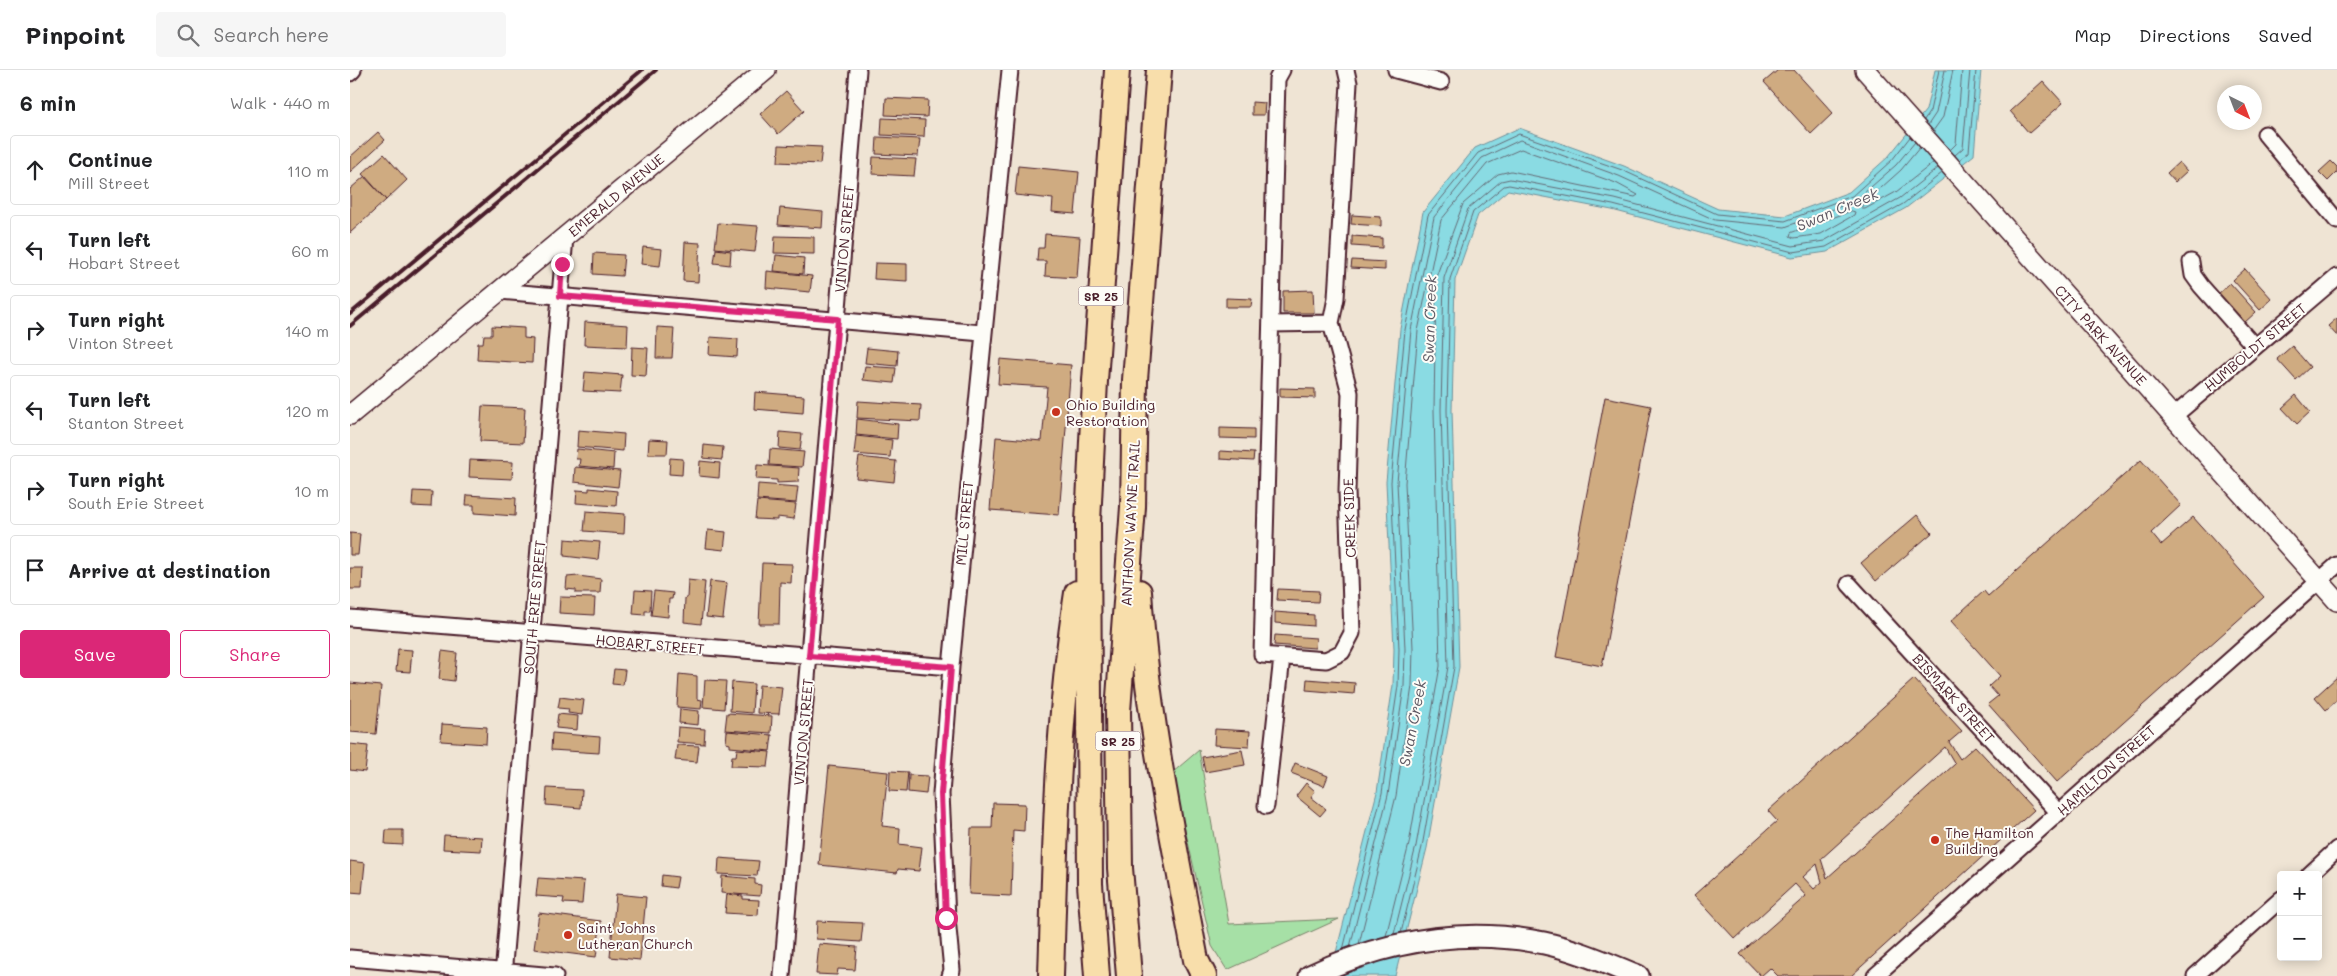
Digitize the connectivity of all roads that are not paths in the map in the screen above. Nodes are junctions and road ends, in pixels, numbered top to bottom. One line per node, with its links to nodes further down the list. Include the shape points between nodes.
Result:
1 (353, 70): 11 (street)
2 (766, 70): 15 (street, EMERALD AVENUE)
3 (858, 70): 20 (street, VINTON STREET)
4 (1010, 70): 23 (street, MILL STREET)
5 (1117, 70): 28 (highway, SR 25)
6 (1159, 70): 27 (highway, ANTHONY WAYNE TRAIL / SR 25, via 1136,380)
7 (1282, 70): 22 (street, CREEK SIDE, via 1277,79)
8 (1346, 70): 21 (street, CREEK SIDE, via 1349,83 1336,298)
9 (1396, 70): 12 (street)
10 (1865, 70): 26 (street, CITY PARK AVENUE)
11 (350, 73)
12 (1440, 82)
13 (2265, 134): 14 (street)
14 (2337, 221)
15 (565, 237): 18 (street, EMERALD AVENUE); 19 (street, SOUTH ERIE STREET)
16 (2192, 262): 24 (street, via 2193,275 2201,286)
17 (2337, 277): 24 (street, HUMBOLDT STREET)
18 (500, 291): 19 (street); 25 (street, EMERALD AVENUE)
19 (560, 296): 20 (street); 34 (street, SOUTH ERIE STREET)
20 (838, 319): 23 (street); 35 (street, VINTON STREET)
21 (1331, 323): 22 (street); 36 (street, CREEK SIDE, via 1350,393 1347,491 1352,633 1342,652 1326,660)
22 (1271, 324): 36 (street, CREEK SIDE, via 1262,655)
23 (982, 333): 37 (street, MILL STREET)
24 (2255, 347): 26 (street, HUMBOLDT STREET)
25 (350, 415)
26 (2174, 416): 30 (street, CITY PARK AVENUE)
27 (1133, 506): 50 (highway, ANTHONY WAYNE TRAIL / SR 25, via 1118,711 1120,868); 51 (highway, via 1142,640 1166,803 1196,960)
28 (1088, 522): 48 (highway, via 1069,646 1057,788); 49 (highway, SR 25, via 1090,884)
29 (2337, 565): 30 (street, HAMILTON STREET)
30 (2319, 581): 32 (street, CITY PARK AVENUE); 39 (street, HAMILTON STREET)
31 (1849, 584): 39 (street, BISMARK STREET)
32 (2337, 601)
33 (350, 618): 34 (street, HOBART STREET)
34 (531, 634): 35 (street, HOBART STREET); 44 (street, SOUTH ERIE STREET)
35 (809, 656): 37 (street, HOBART STREET); 46 (street, VINTON STREET)
36 (1282, 657): 38 (street)
37 (951, 667): 47 (street, MILL STREET, via 941,794)
38 (1266, 806)
39 (2058, 812): 54 (street, HAMILTON STREET)
40 (2337, 850): 41 (street)
41 (2313, 871)
42 (2277, 904): 55 (street)
43 (350, 958): 44 (street)
44 (503, 974): 45 (street)
45 (555, 976)
46 (782, 976)
47 (950, 976)
48 (1051, 976)
49 (1097, 976)
50 (1129, 976)
51 (1204, 976)
52 (1310, 976): 53 (main road, via 1375,950 1433,938 1485,936 1545,944)
53 (1638, 976)
54 (1875, 976)
55 (2195, 976)

